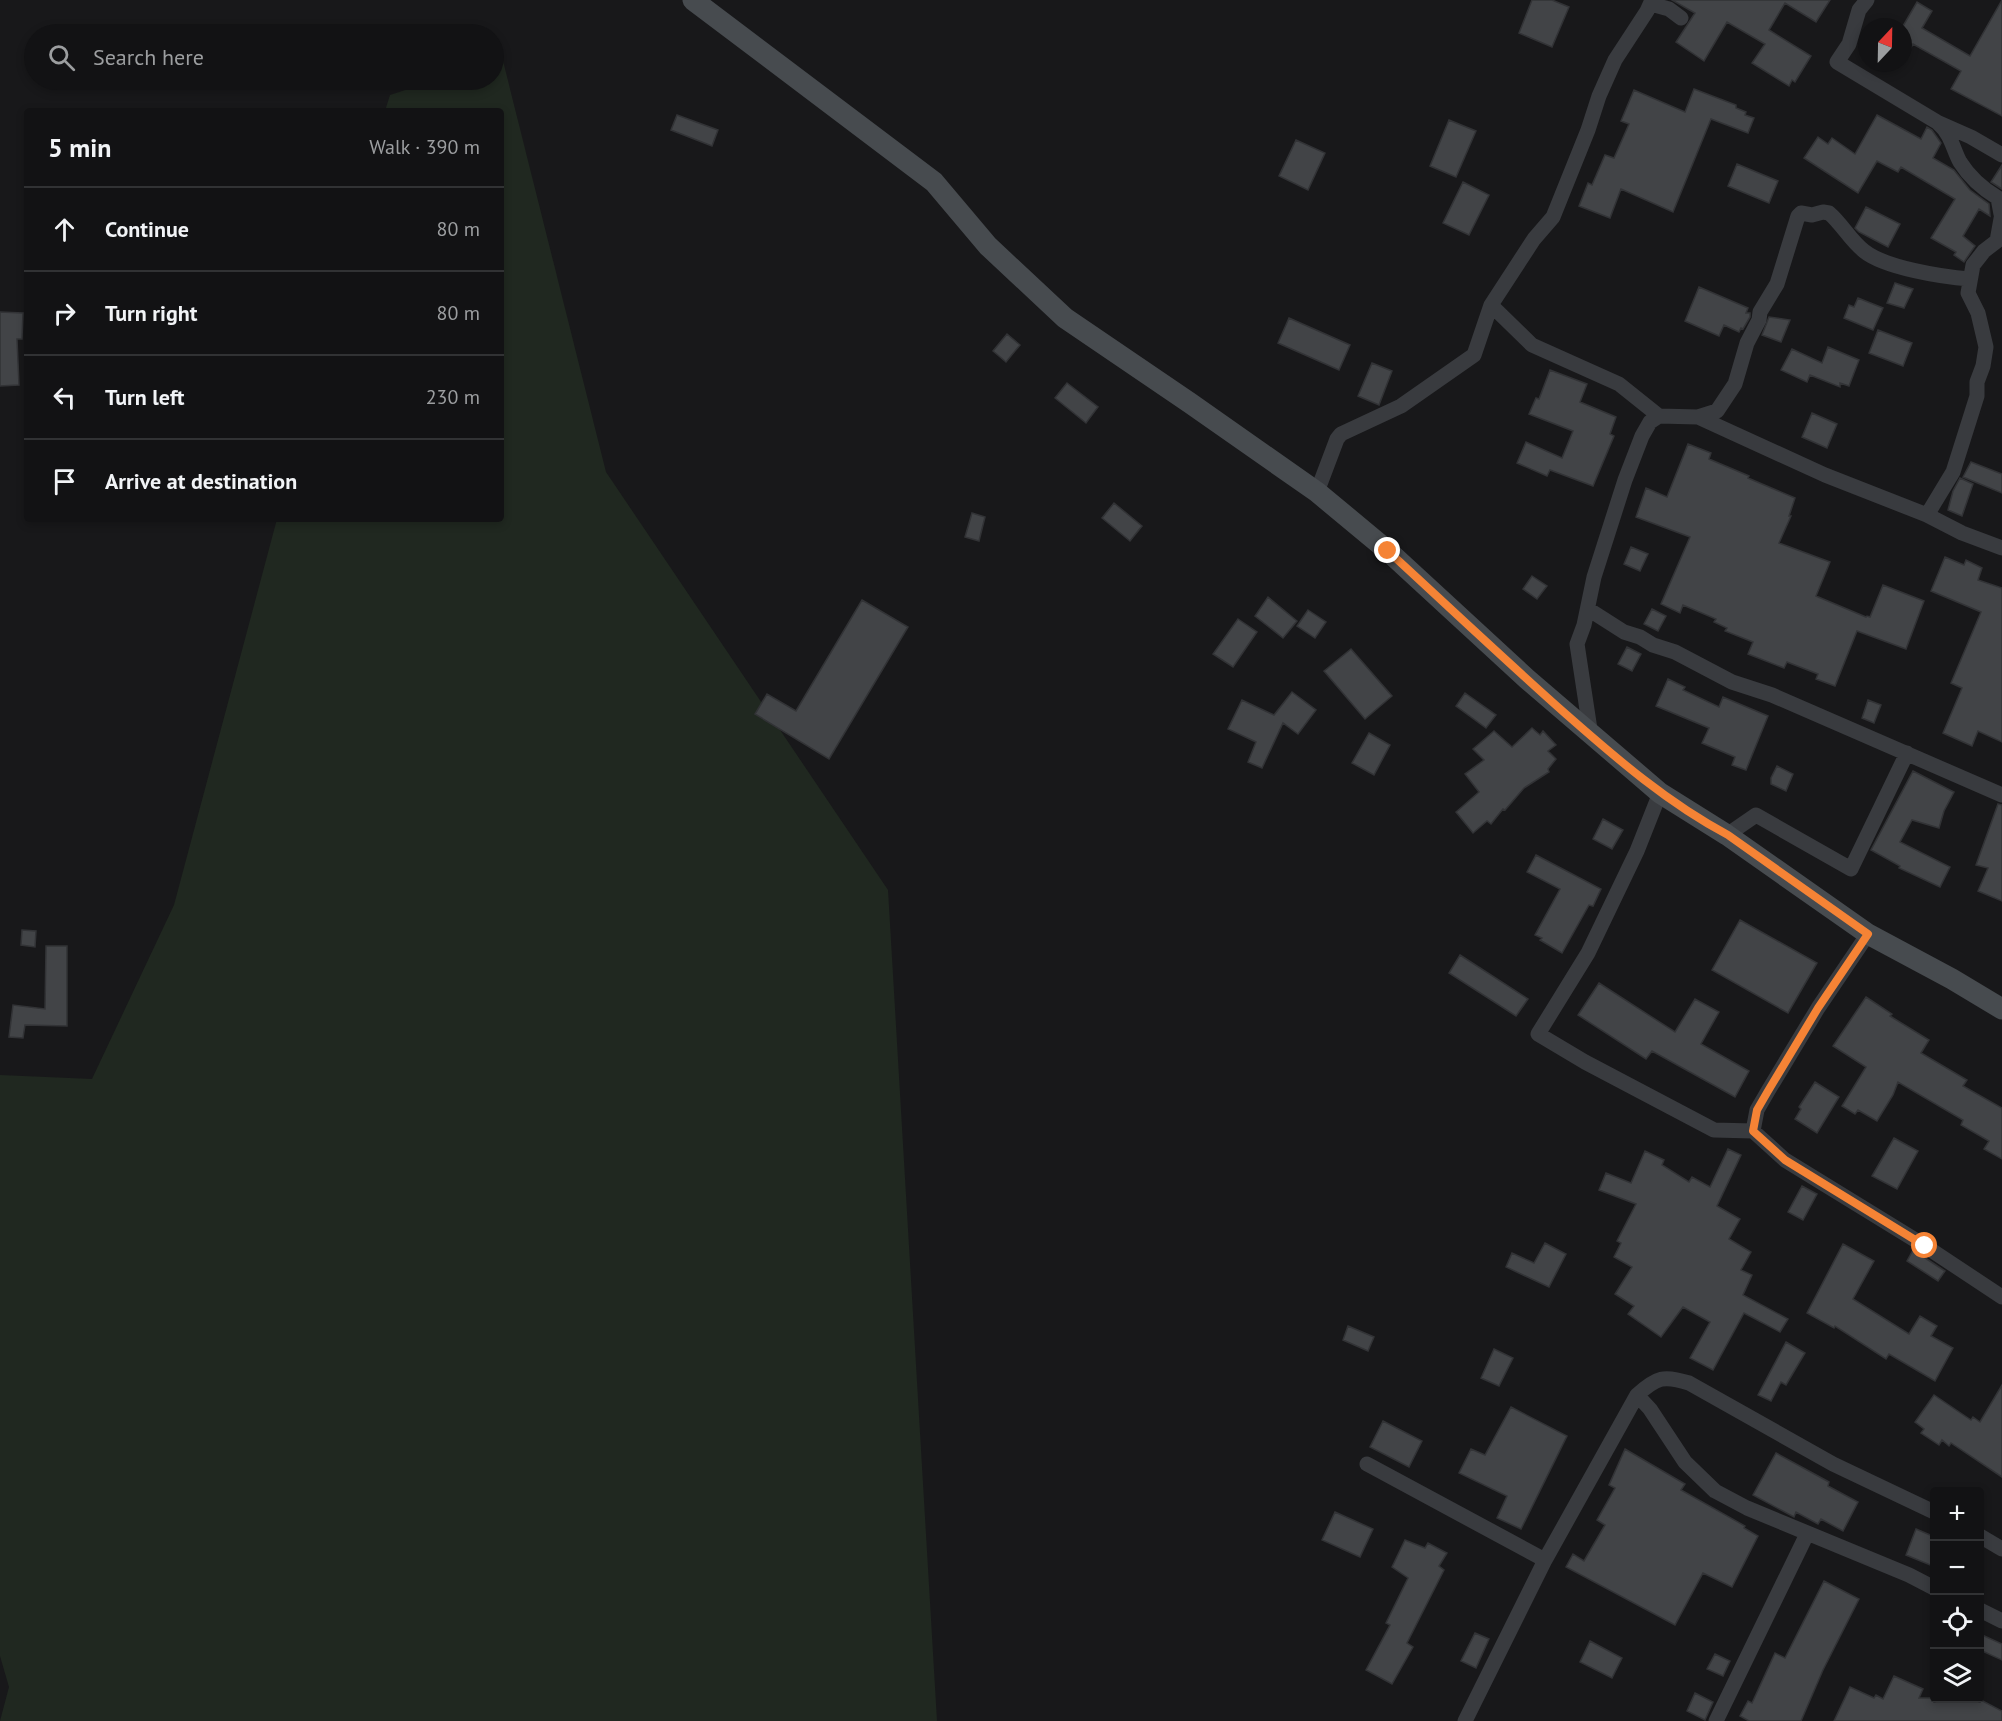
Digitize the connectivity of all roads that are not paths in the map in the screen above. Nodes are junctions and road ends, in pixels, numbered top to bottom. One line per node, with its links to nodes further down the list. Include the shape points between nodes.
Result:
1 (693, 0): 13 (main road, via 934,182 988,246 1065,318)
2 (1867, 0): 5 (street, via 1859,10 1849,44 1838,62)
3 (1652, 2): 4 (street); 10 (street, via 1599,96 1553,217)
4 (1681, 18)
5 (1936, 122): 6 (street); 7 (street, via 1945,129 1961,163 1979,186 1998,198)
6 (2002, 155)
7 (2002, 214): 8 (street)
8 (1999, 243): 9 (street, via 1984,252 1973,266)
9 (1970, 279): 12 (street, via 1939,277 1875,259 1829,213 1801,213 1777,284 1747,342 1734,384 1717,411); 14 (street, via 1968,293 1978,313 1986,347 1983,366 1955,466)
10 (1491, 305): 11 (street, via 1532,345 1619,384); 13 (street, via 1470,358 1401,406 1341,434)
11 (1659, 416): 12 (street); 16 (street, via 1642,436 1625,480 1594,577)
12 (1698, 417): 14 (street, via 1825,475)
13 (1317, 492): 19 (main road, via 1388,551)
14 (1927, 515): 15 (street)
15 (2002, 548)
16 (1588, 609): 17 (street); 18 (street)
17 (1608, 622): 18 (street); 20 (street, via 1732,682)
18 (1580, 636): 19 (street, via 1577,644)
19 (1591, 736): 21 (main road)
20 (1907, 753): 22 (street); 23 (street, via 1851,869 1756,815)
21 (1660, 794): 23 (main road); 26 (street, via 1588,953 1538,1034 1714,1130)
22 (2002, 795)
23 (1728, 835): 24 (main road)
24 (1868, 934): 25 (main road); 26 (street, via 1768,1091 1757,1110)
25 (2002, 1009)
26 (1753, 1131): 27 (street, via 1785,1160)
27 (2002, 1298)
28 (1637, 1395): 30 (street, via 1653,1381 1672,1378 1689,1383 1833,1464); 31 (street, via 1685,1462 1715,1491); 34 (street)
29 (1367, 1464): 34 (street)
30 (1930, 1510)
31 (1807, 1534): 35 (street); 39 (street)
32 (1984, 1538): 33 (street)
33 (2002, 1549)
34 (1545, 1560): 38 (street)
35 (1930, 1585)
36 (1984, 1612): 37 (street)
37 (2002, 1621)
38 (1465, 1721)
39 (1716, 1721)

